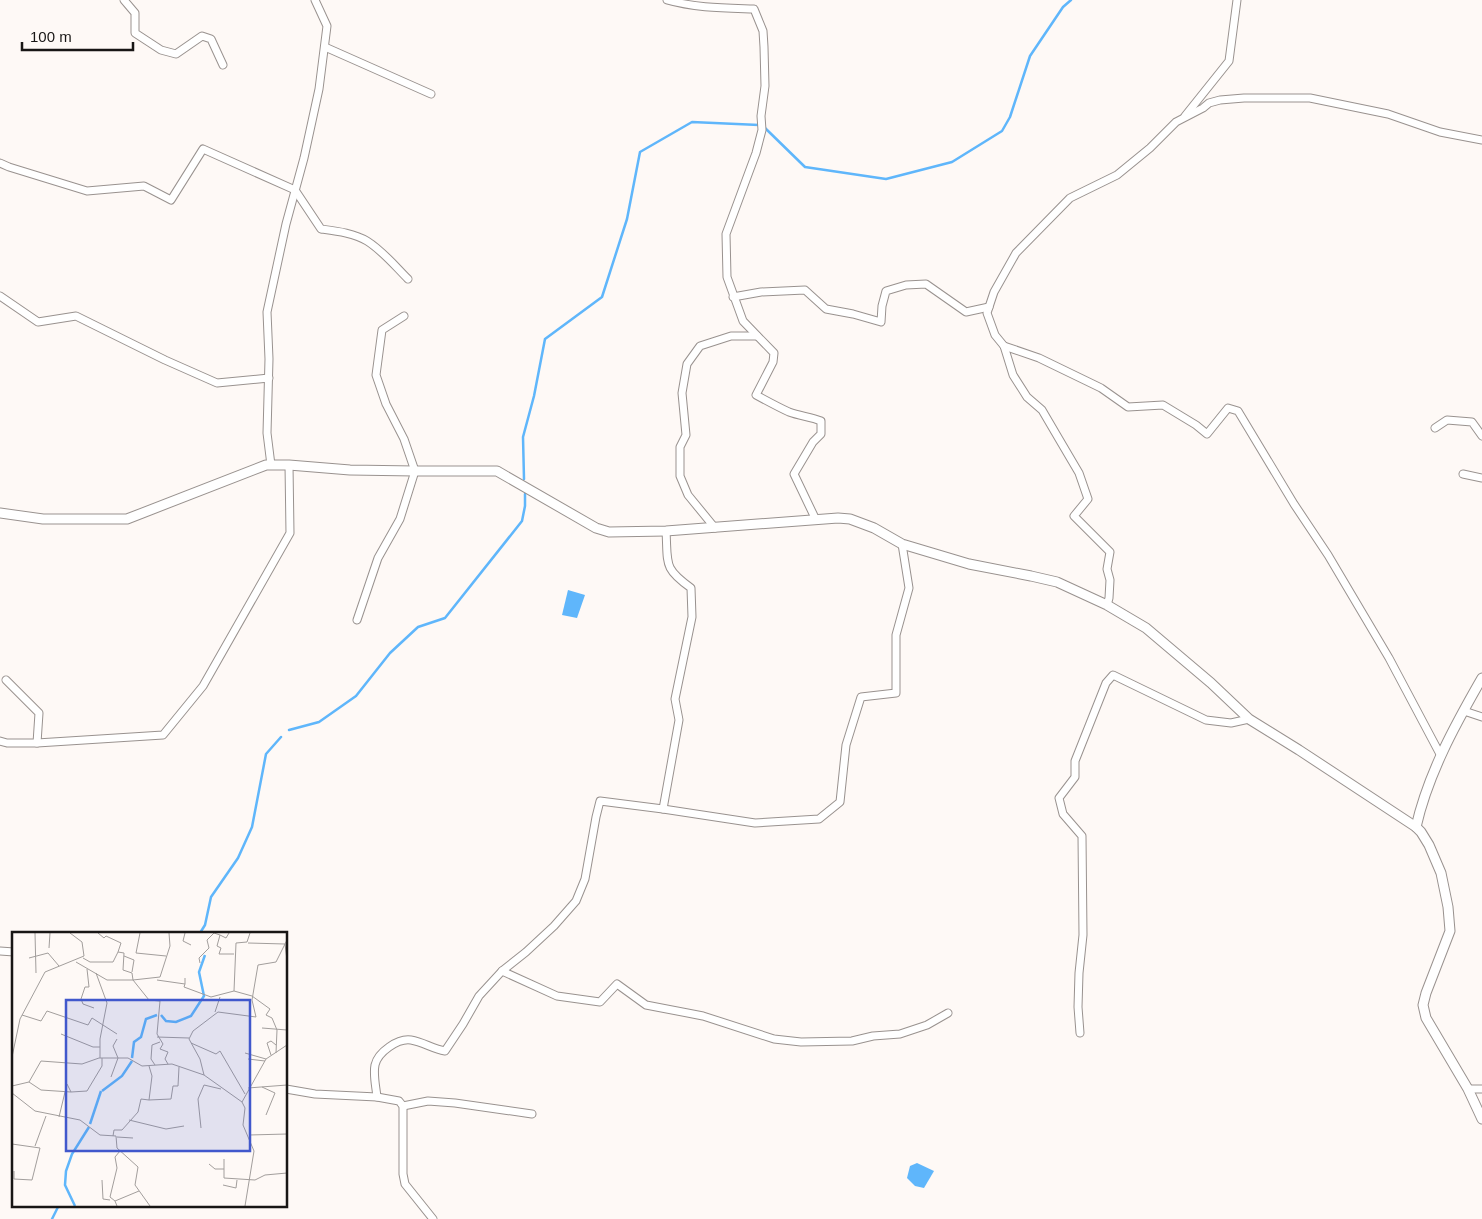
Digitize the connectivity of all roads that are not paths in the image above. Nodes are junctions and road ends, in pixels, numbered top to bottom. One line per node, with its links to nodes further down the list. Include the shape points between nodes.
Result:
1 (124, 0): 6 (street, via 135,13 135,33 161,50 176,54 202,36 211,39)
2 (315, 0): 5 (street, via 326,26)
3 (668, 0): 14 (street, via 722,8 754,8 763,31 762,130 726,234 726,277)
4 (1237, 0): 8 (street, via 1229,61)
5 (325, 47): 7 (street); 11 (street, via 319,88)
6 (223, 65)
7 (431, 94)
8 (1183, 118): 9 (street, via 1220,100 1310,98 1388,114 1440,132); 15 (street, via 1117,175 1070,198 1016,253)
9 (1482, 140)
10 (0, 163): 11 (street, via 88,191 144,186 171,200 203,149)
11 (295, 190): 12 (street, via 322,229 367,240); 19 (street, via 267,312)
12 (408, 279)
13 (0, 296): 19 (street, via 38,322 76,316 217,382)
14 (733, 297): 15 (street, via 805,290 826,309 881,322 886,291 926,284 966,312); 17 (street, via 743,320)
15 (989, 307): 18 (street, via 987,313 995,335)
16 (404, 316): 24 (street, via 382,330 376,375)
17 (757, 336): 28 (street, via 774,353 773,362 756,394 791,412 821,421 820,434 794,474); 29 (street, via 731,336 700,346 687,364 682,393 686,435 680,447 680,476 688,495)
18 (1004, 346): 32 (street, via 1012,375 1027,397 1042,410 1079,473 1088,499 1074,516 1110,552); 41 (street, via 1039,358 1101,388 1128,407 1163,405 1207,434 1228,408 1238,411 1328,554)
19 (269, 378): 22 (street, via 267,433)
20 (1435, 428): 21 (street, via 1447,420 1472,422)
21 (1482, 436)
22 (271, 465): 23 (street); 27 (street, via 127,519 43,519)
23 (289, 465): 24 (street); 40 (street, via 290,533 203,686 163,735)
24 (415, 472): 30 (street, via 497,471 596,528 609,532); 33 (street, via 400,519 378,558)
25 (1463, 474): 26 (street)
26 (1482, 478)
27 (0, 513)
28 (816, 520): 29 (street); 31 (street, via 850,519)
29 (715, 528): 30 (street)
30 (666, 531): 42 (street, via 668,566 691,588 692,617 675,699 679,720)
31 (902, 544): 32 (street, via 969,564 1057,582); 42 (street, via 908,588 896,635 896,693 861,697 846,744 840,802 819,819 755,823)
32 (1106, 605): 38 (street, via 1146,628)
33 (357, 620)
34 (1482, 678): 36 (street)
35 (6, 680): 40 (street, via 39,712)
36 (1464, 711): 37 (street); 41 (street)
37 (1482, 717)
38 (1249, 719): 43 (street); 46 (street, via 1231,723 1206,720 1113,675 1106,683 1075,761 1075,776 1059,798 1063,814 1082,836)
39 (0, 740): 40 (street)
40 (38, 743)
41 (1441, 756): 43 (street, via 1425,792)
42 (663, 809): 44 (street, via 600,801 585,879 576,901 554,926)
43 (1416, 827): 48 (street, via 1429,845 1441,873 1450,931 1423,1006 1426,1018)
44 (502, 971): 45 (street, via 557,996 600,1002 618,984 646,1005 703,1016 774,1039 800,1042 852,1041 900,1034 927,1025); 50 (street, via 479,996 445,1051 410,1040 393,1044 384,1051 375,1064)
45 (948, 1013)
46 (1080, 1033)
47 (288, 1089): 50 (street)
48 (1468, 1089): 49 (street); 53 (street)
49 (1482, 1089)
50 (377, 1097): 51 (street, via 400,1101)
51 (403, 1106): 52 (street, via 428,1101); 54 (street, via 405,1184)
52 (532, 1114)
53 (1482, 1120)
54 (431, 1218)

